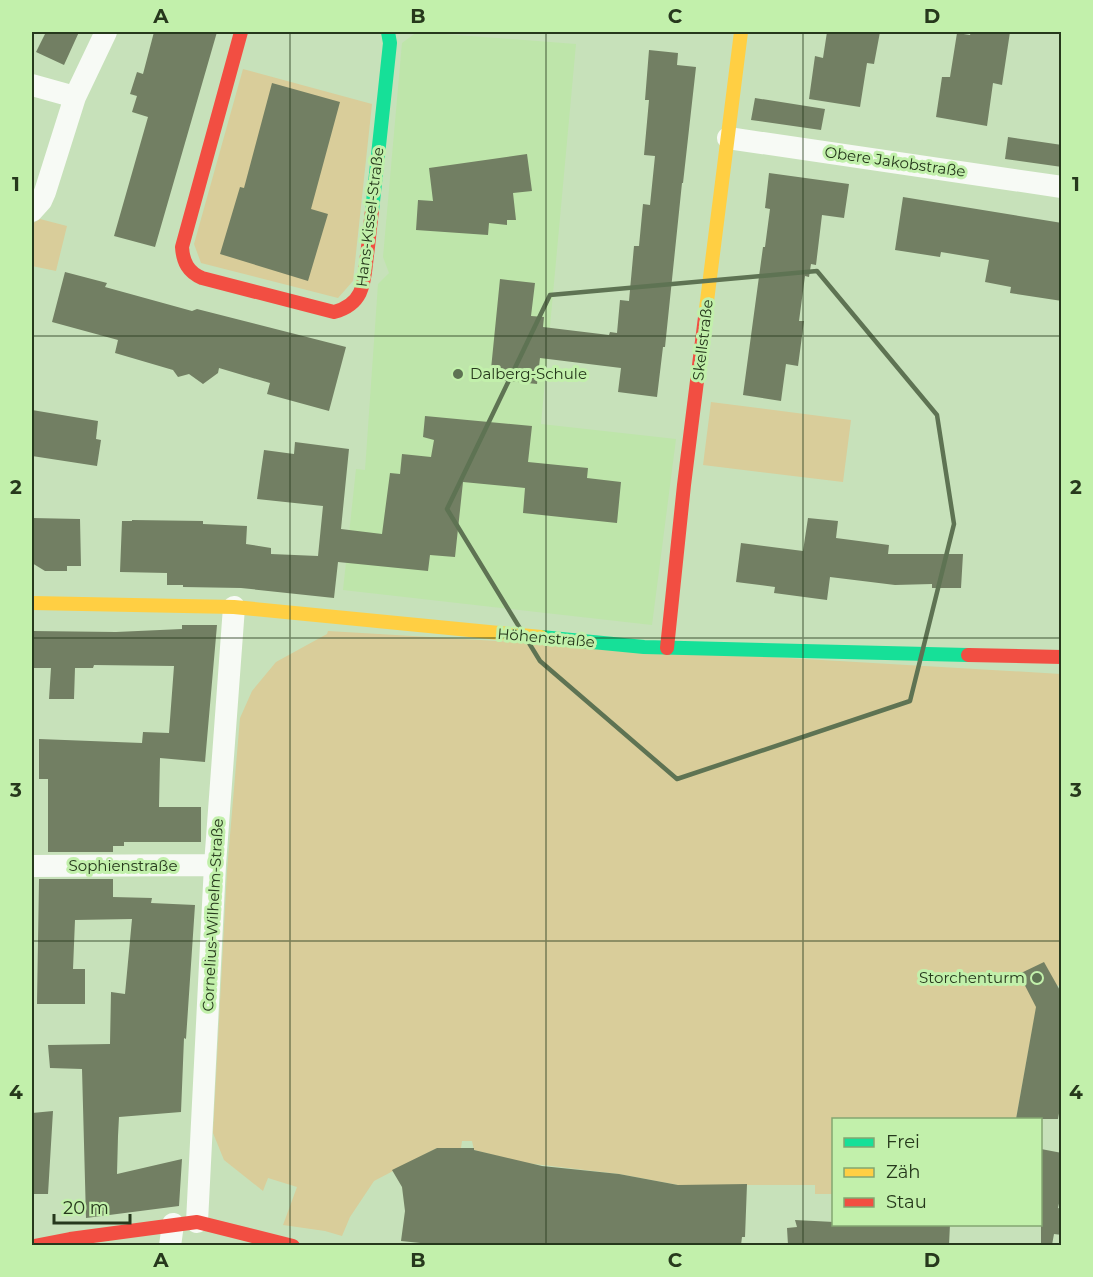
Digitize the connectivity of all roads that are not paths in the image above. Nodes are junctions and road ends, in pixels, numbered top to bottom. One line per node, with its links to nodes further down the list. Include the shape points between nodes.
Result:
1 (106, 32): 6 (street)
2 (241, 32): 3 (street, Hans-Kissel-Straße, via 182,247 184,263 202,278 334,312 356,301 364,285 390,43)
3 (388, 32)
4 (741, 32): 7 (street, Skellstraße)
5 (32, 85): 6 (street)
6 (75, 97): 9 (street)
7 (728, 138): 8 (street, Obere Jakobstraße); 12 (street, Skellstraße)
8 (1062, 187)
9 (36, 206)
10 (32, 603): 11 (street, Höhenstraße)
11 (234, 607): 12 (street, Höhenstraße); 14 (street, Cornelius-Wilhelm-Straße)
12 (667, 648): 13 (street, Höhenstraße)
13 (1062, 657)
14 (215, 865): 15 (street, Sophienstraße); 16 (street, Cornelius-Wilhelm-Straße)
15 (32, 866)
16 (197, 1222): 17 (street); 19 (street)
17 (171, 1235): 18 (street)
18 (34, 1245)
19 (290, 1245)

